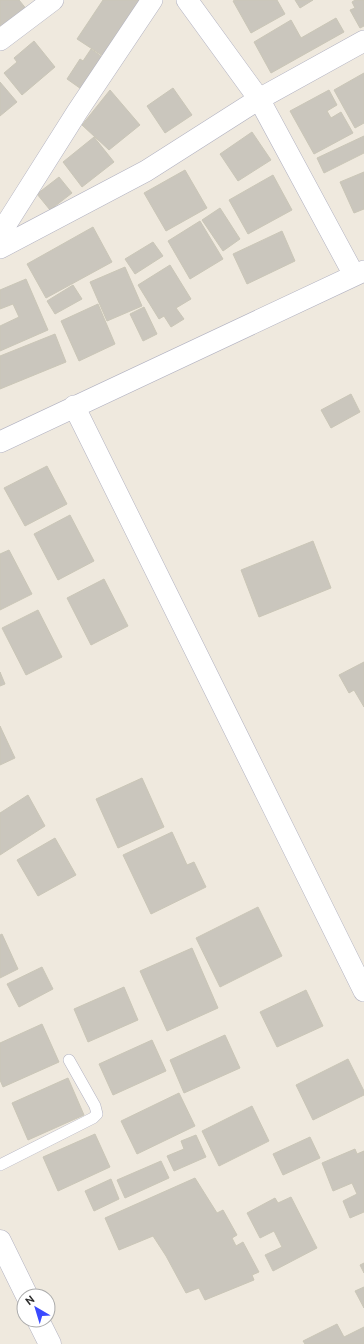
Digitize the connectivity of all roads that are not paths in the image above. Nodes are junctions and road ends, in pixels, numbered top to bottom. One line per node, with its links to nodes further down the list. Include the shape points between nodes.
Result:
1 (53, 0): 4 (street)
2 (152, 0): 7 (street)
3 (190, 1): 6 (street)
4 (0, 40)
5 (364, 41): 6 (street)
6 (259, 99): 8 (street, via 146,171); 9 (street)
7 (0, 234)
8 (0, 248)
9 (359, 273): 10 (street)
10 (74, 406): 11 (street); 12 (street)
11 (0, 442)
12 (364, 990)
13 (69, 1060): 14 (lane, via 97,1114)
14 (0, 1165)
15 (0, 1241): 16 (street)
16 (23, 1288)
17 (42, 1328): 18 (street)
18 (50, 1344)

